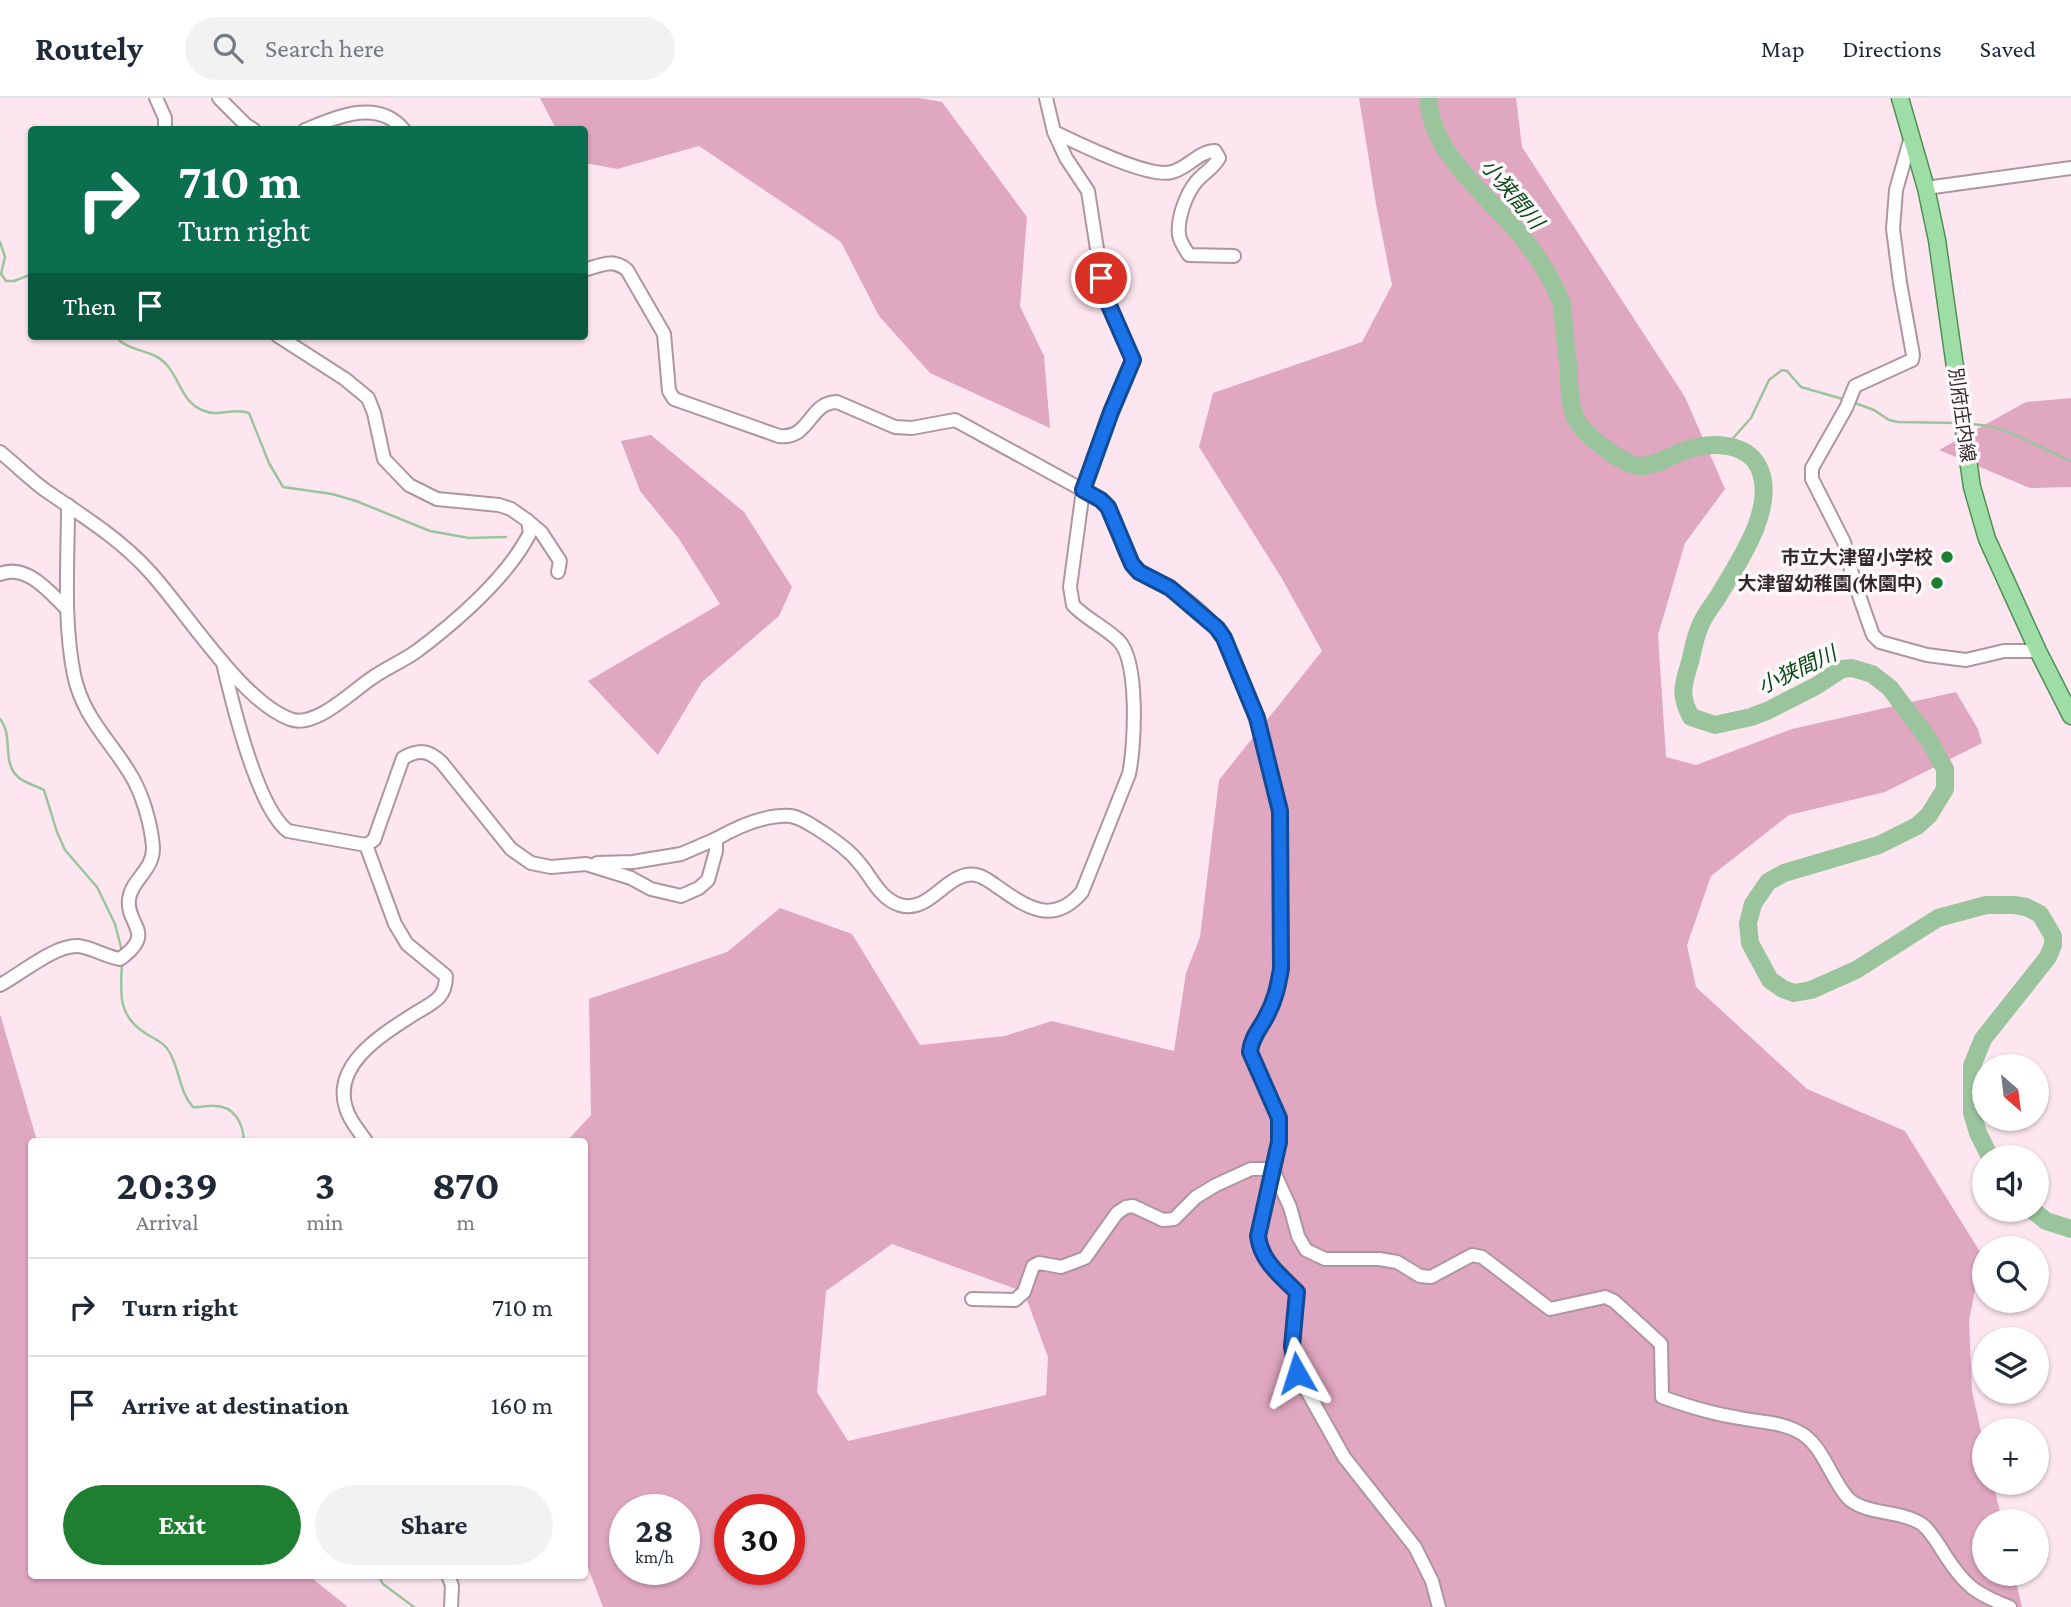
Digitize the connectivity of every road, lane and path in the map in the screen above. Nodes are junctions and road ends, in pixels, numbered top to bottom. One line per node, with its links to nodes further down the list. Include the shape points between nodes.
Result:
1 (156, 98): 5 (street)
2 (219, 98): 6 (street)
3 (1046, 98): 9 (street)
4 (1901, 99): 10 (main road, 別府庄内線)
5 (165, 126)
6 (248, 126)
7 (315, 126): 8 (street, via 360,109 377,111)
8 (401, 126)
9 (1055, 132): 13 (street, via 1114,159 1161,173 1216,151 1217,163 1190,191 1179,237 1189,255); 17 (street, via 1088,191 1104,294 1133,360)
10 (1911, 137): 12 (main road, 別府庄内線); 23 (street, via 1893,209 1912,360 1855,386 1811,476 1844,542 1869,624 1880,642 1966,660 2004,651)
11 (2071, 168): 12 (street)
12 (1926, 188): 23 (main road, 別府庄内線, via 1972,487 1987,539)
13 (1234, 256)
14 (588, 269): 17 (street, via 608,262 627,270 664,334 669,391 683,403 789,438 828,402 895,427 955,420)
15 (284, 340): 19 (street, via 368,398 384,459 409,485 437,499 499,505)
16 (0, 452): 18 (street)
17 (1083, 490): 26 (street, via 1070,596 1080,613 1126,650 1135,734 1129,774 1082,892 1074,901 1059,910 1031,909 980,875 970,874 921,904 902,905 880,891 844,846 793,816 747,824); 31 (street, via 1108,507 1139,572 1170,588 1217,628 1257,718 1280,811 1282,842 1281,969 1277,993 1250,1042 1250,1052 1279,1118)
18 (68, 505): 22 (street); 24 (street, via 109,533 149,571)
19 (527, 521): 20 (street, via 541,532 560,561); 24 (street, via 530,533 521,552 467,610 328,711 301,722 289,719 260,700)
20 (558, 572)
21 (0, 573): 22 (street, via 31,576)
22 (67, 609): 29 (street, via 74,677 88,716 130,774 147,815 151,862 128,902 139,933 133,950 120,959 81,946 66,947)
23 (2038, 651): 25 (main road, 別府庄内線)
24 (222, 659): 27 (street, via 250,760 281,825 288,831)
25 (2071, 716)
26 (716, 839): 28 (street, via 681,854); 28 (street, via 708,880 681,896)
27 (366, 845): 28 (street, via 374,840 403,758 423,751 442,763 511,849 531,863 551,867); 30 (street, via 395,925 407,944 446,976 446,989 360,1055 347,1071 346,1110)
28 (586, 864)
29 (0, 985)
30 (364, 1138)
31 (1273, 1169): 32 (street, via 1251,1170 1216,1185 1174,1219 1163,1220 1126,1206 1116,1213 1085,1258 1061,1267 1033,1266 1015,1300); 35 (street, via 1258,1236 1264,1256 1297,1292 1292,1346 1297,1373 1344,1457 1415,1547); 36 (street, via 1306,1250 1325,1259 1397,1262 1420,1276 1431,1277 1472,1255 1482,1257 1550,1309 1605,1297 1614,1301 1661,1344 1662,1397 1798,1431 1813,1442 1851,1501 1912,1518 1925,1527 1976,1592)
32 (972, 1299)
33 (449, 1579): 34 (street)
34 (452, 1603)
35 (1439, 1607)
36 (2010, 1607)

